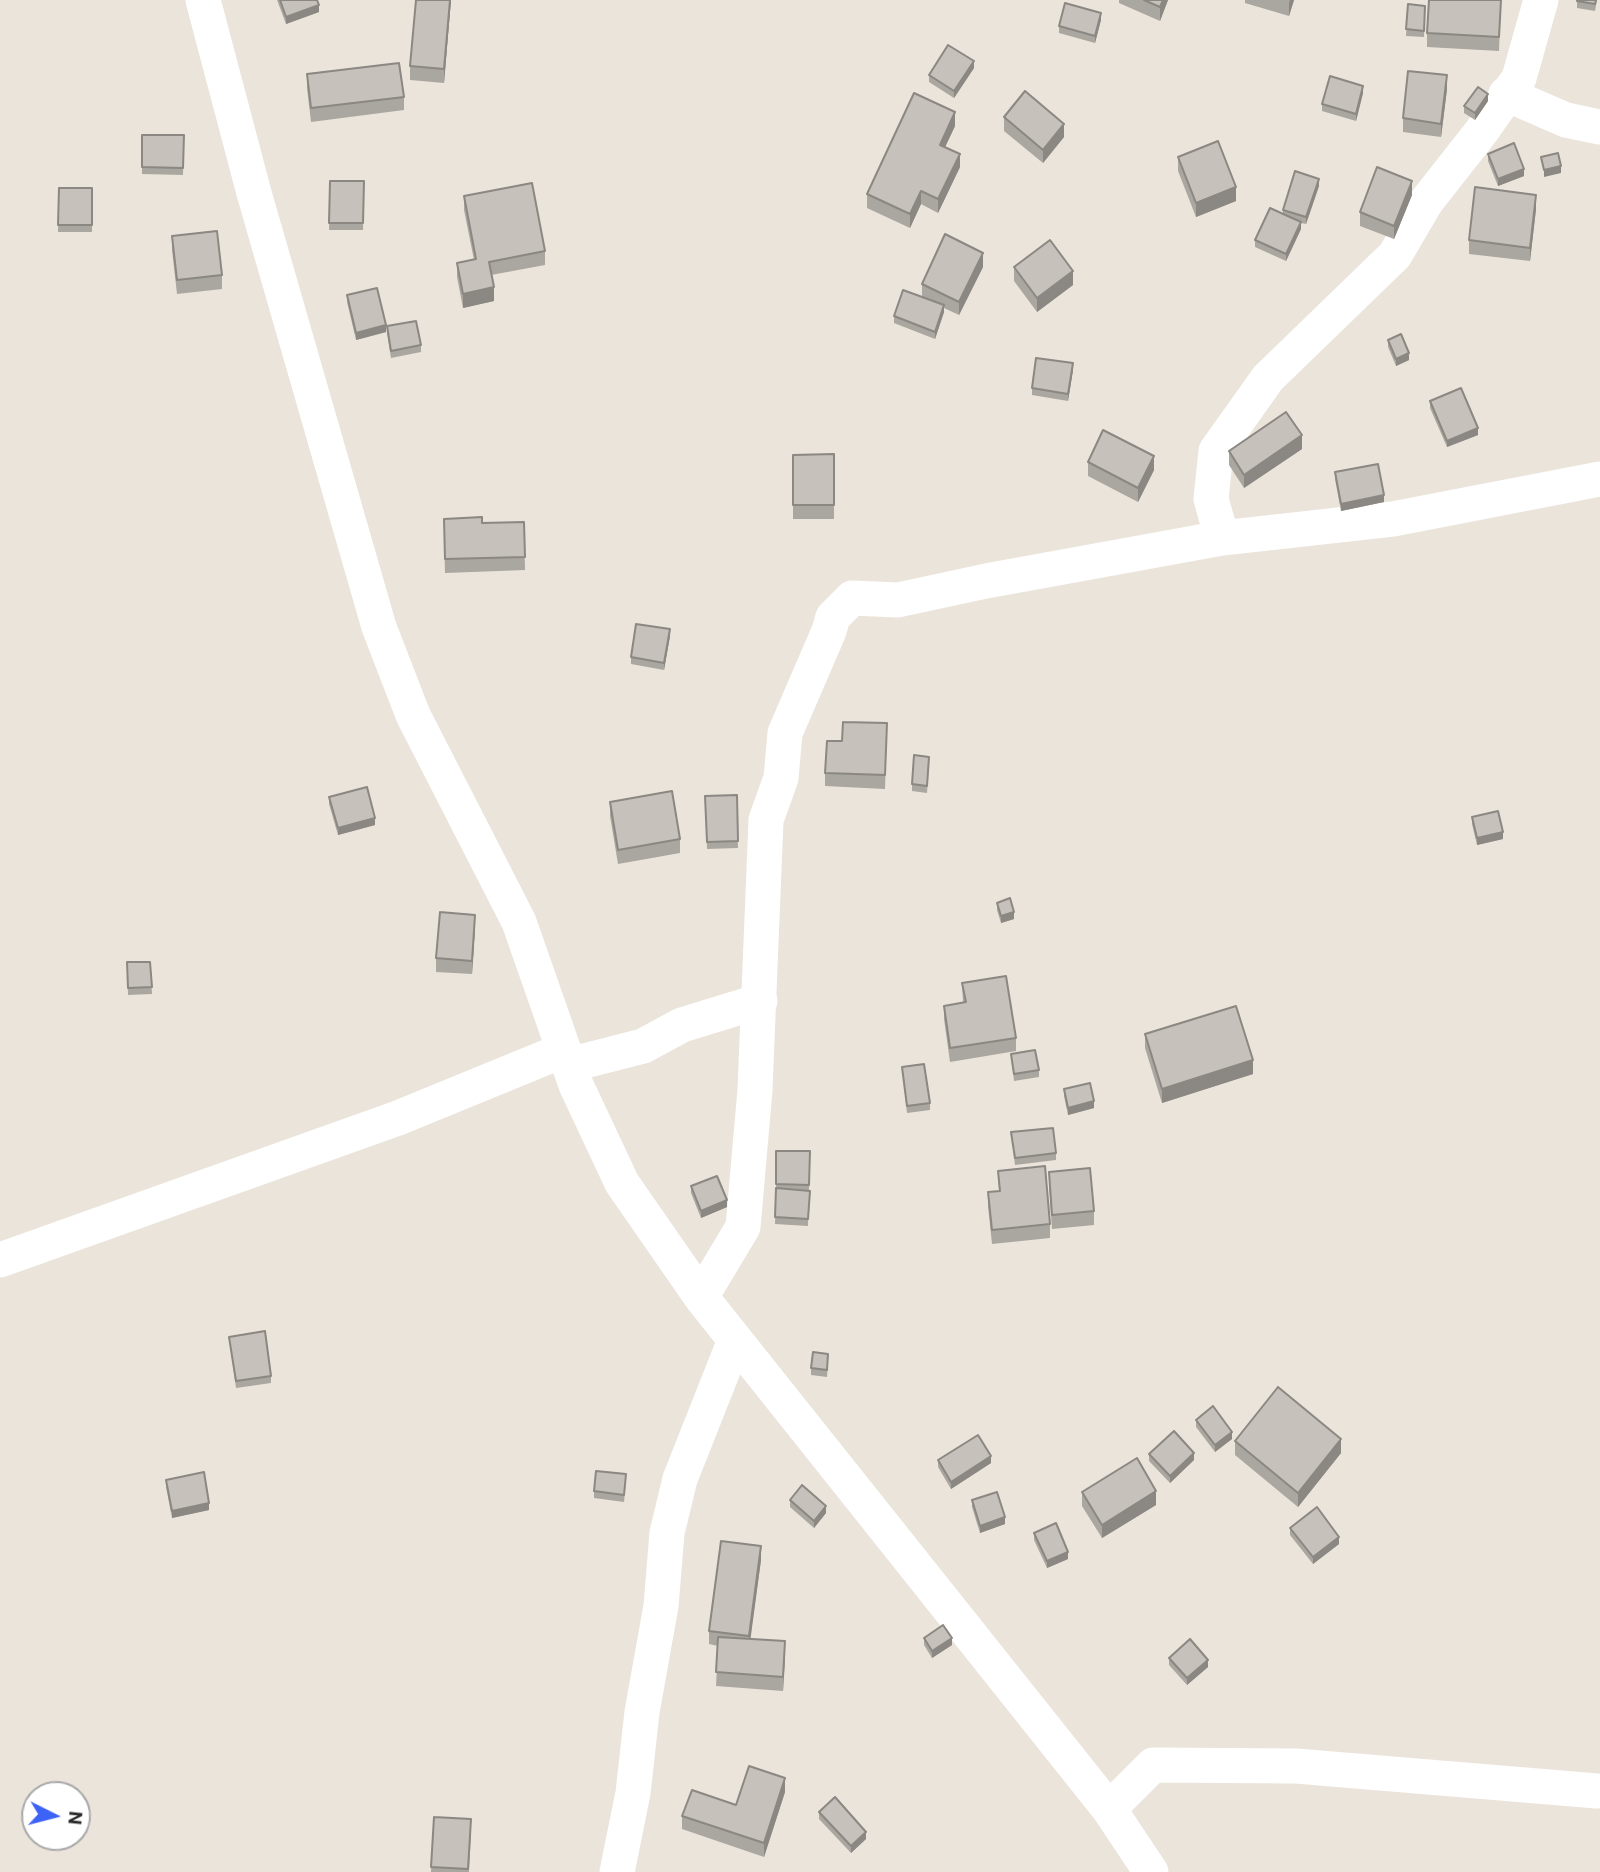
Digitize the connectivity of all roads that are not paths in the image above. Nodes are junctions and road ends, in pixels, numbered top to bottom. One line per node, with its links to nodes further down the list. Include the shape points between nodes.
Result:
1 (203, 0): 8 (street, via 379,627 413,715 519,922)
2 (1541, 0): 3 (street, via 1519,78)
3 (1506, 94): 4 (street, via 1566,120); 6 (street, via 1426,202 1395,255 1268,378 1216,451 1211,499)
4 (1600, 127)
5 (1600, 479): 6 (street, via 1393,519)
6 (1222, 538): 7 (street, via 898,600 852,598 833,617 785,733 781,778 766,820)
7 (760, 1001): 8 (street, via 682,1025 643,1046); 10 (street, via 743,1227)
8 (567, 1058): 9 (street); 10 (street, via 622,1183)
9 (0, 1260)
10 (701, 1297): 11 (street)
11 (734, 1340): 13 (street); 14 (street, via 680,1479 667,1533 634,1793)
12 (1597, 1791): 13 (street, via 1296,1766 1153,1765)
13 (1109, 1809): 15 (street)
14 (617, 1872)
15 (1151, 1872)

